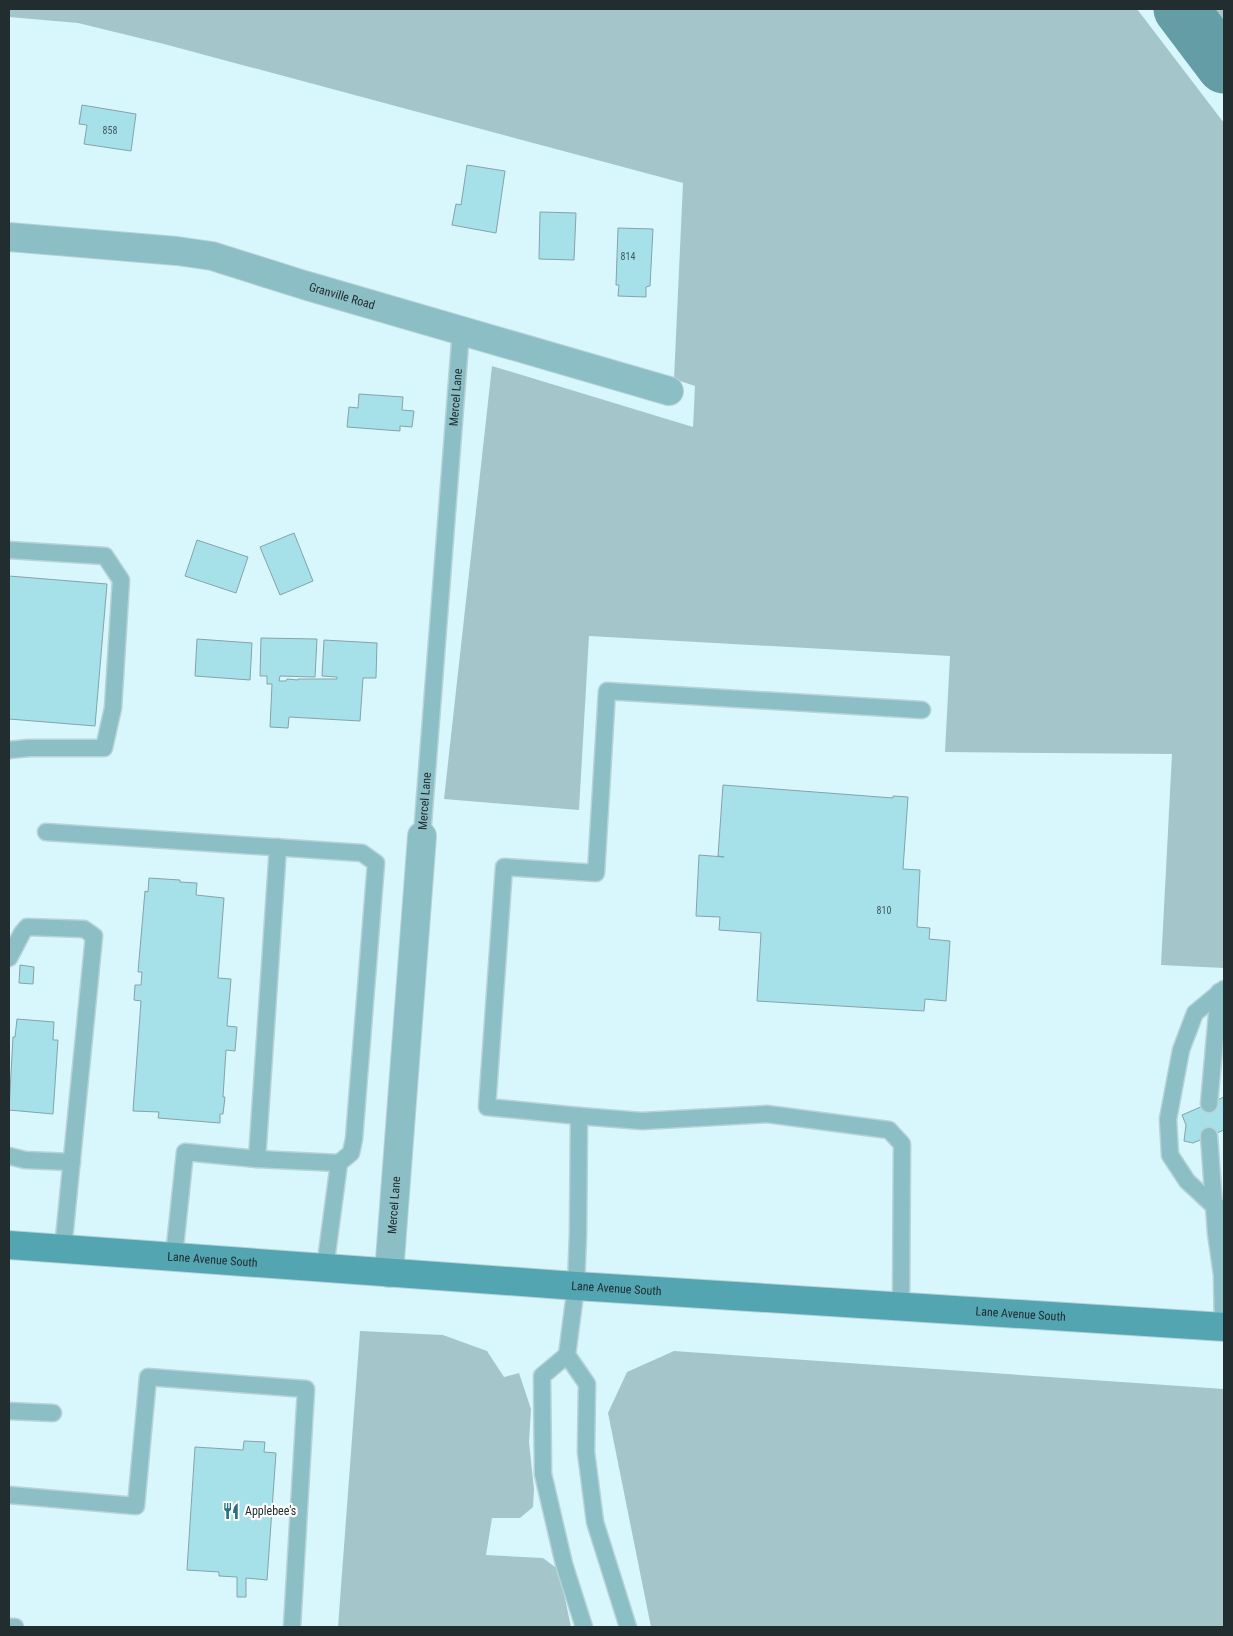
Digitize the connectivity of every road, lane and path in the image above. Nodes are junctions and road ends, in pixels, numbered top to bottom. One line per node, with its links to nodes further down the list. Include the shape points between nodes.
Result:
1 (9, 237): 2 (street, Granville Road, via 212,256)
2 (461, 330): 3 (street, Granville Road); 8 (lane, Mercel Lane)
3 (669, 391)
4 (9, 550): 6 (lane, via 106,556 121,580 113,708 104,748)
5 (922, 710): 13 (lane, via 607,691 596,874 504,868 487,1107)
6 (9, 750)
7 (46, 832): 9 (lane)
8 (422, 836): 24 (street, Mercel Lane)
9 (278, 847): 16 (lane); 18 (lane, via 362,853 376,862 354,1139 351,1153)
10 (9, 958): 17 (lane, via 27,927 84,929 94,936)
11 (1222, 990): 12 (lane); 19 (lane, via 1195,1013 1181,1050 1168,1119 1170,1155 1187,1181)
12 (1209, 1104)
13 (579, 1116): 25 (lane); 26 (lane, via 642,1121 767,1114 889,1130 902,1144)
14 (1209, 1136): 19 (lane)
15 (9, 1156): 17 (lane)
16 (257, 1158): 18 (lane); 22 (lane, via 185,1152)
17 (72, 1162): 21 (lane)
18 (339, 1163): 23 (lane)
19 (1219, 1207): 27 (lane)
20 (9, 1245): 21 (main road, Lane Avenue South)
21 (63, 1250): 22 (main road, Lane Avenue South)
22 (174, 1256): 23 (main road, Lane Avenue South)
23 (325, 1268): 24 (main road, Lane Avenue South)
24 (389, 1273): 25 (main road, Lane Avenue South)
25 (576, 1286): 26 (main road, Lane Avenue South); 28 (lane)
26 (901, 1306): 27 (main road, Lane Avenue South)
27 (1223, 1327)
28 (568, 1356): 35 (lane, via 542,1376 543,1474 564,1564); 36 (lane, via 588,1384 586,1452 595,1522)
29 (9, 1411): 30 (lane)
30 (53, 1413)
31 (9, 1495): 34 (lane, via 136,1506 148,1377 306,1389)
32 (9, 1627): 33 (lane)
33 (15, 1627)
34 (292, 1627)
35 (584, 1627)
36 (628, 1627)

